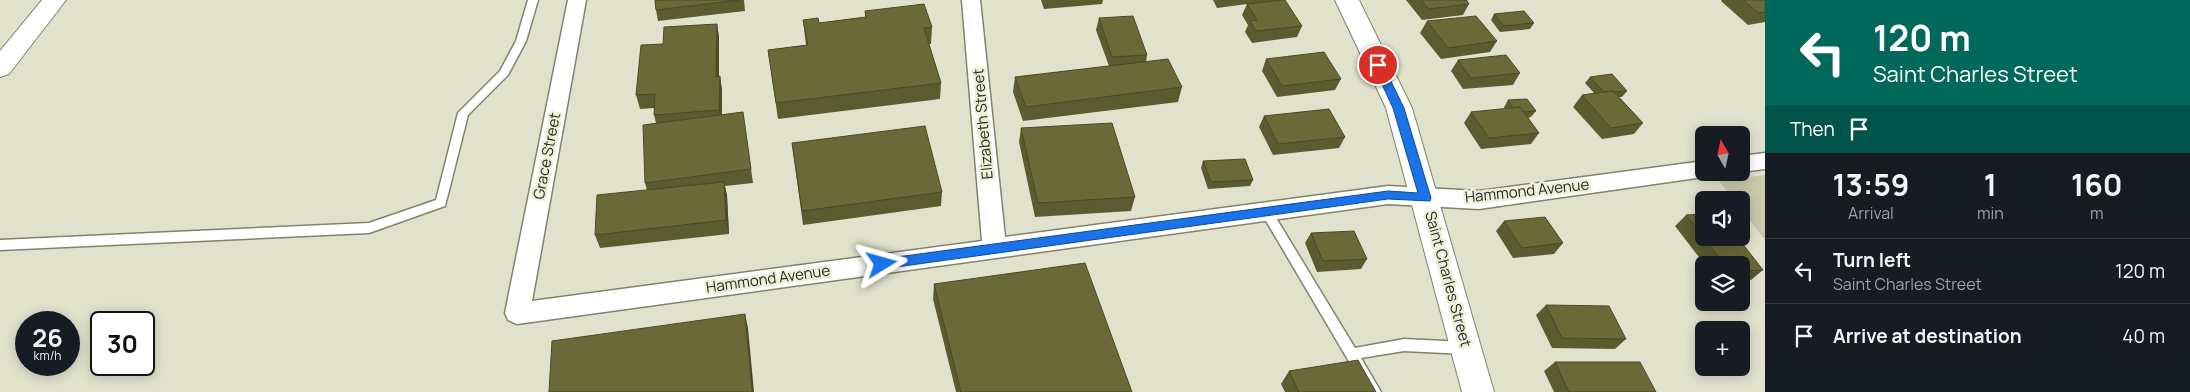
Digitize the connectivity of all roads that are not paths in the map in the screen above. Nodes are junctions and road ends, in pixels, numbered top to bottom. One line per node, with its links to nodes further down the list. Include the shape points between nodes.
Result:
1 (54, 0): 6 (main road)
2 (533, 0): 12 (lane, via 521,41 504,73 463,113 441,203 369,228)
3 (577, 0): 14 (street, Grace Street)
4 (971, 0): 13 (street, Elizabeth Street)
5 (1347, 0): 10 (main road, Saint Charles Street, via 1398,108)
6 (0, 68)
7 (1765, 161): 8 (street)
8 (1750, 163)
9 (1695, 170): 10 (street, Hammond Avenue, via 1479,200)
10 (1426, 198): 11 (street, Hammond Avenue, via 1388,195); 15 (main road, Saint Charles Street)
11 (1266, 211): 13 (street, Hammond Avenue); 16 (lane)
12 (0, 246)
13 (994, 249): 14 (street, Hammond Avenue)
14 (517, 312)
15 (1466, 348): 16 (lane, via 1404,344); 18 (main road, Saint Charles Street)
16 (1353, 354): 17 (lane)
17 (1374, 392)
18 (1478, 392)

